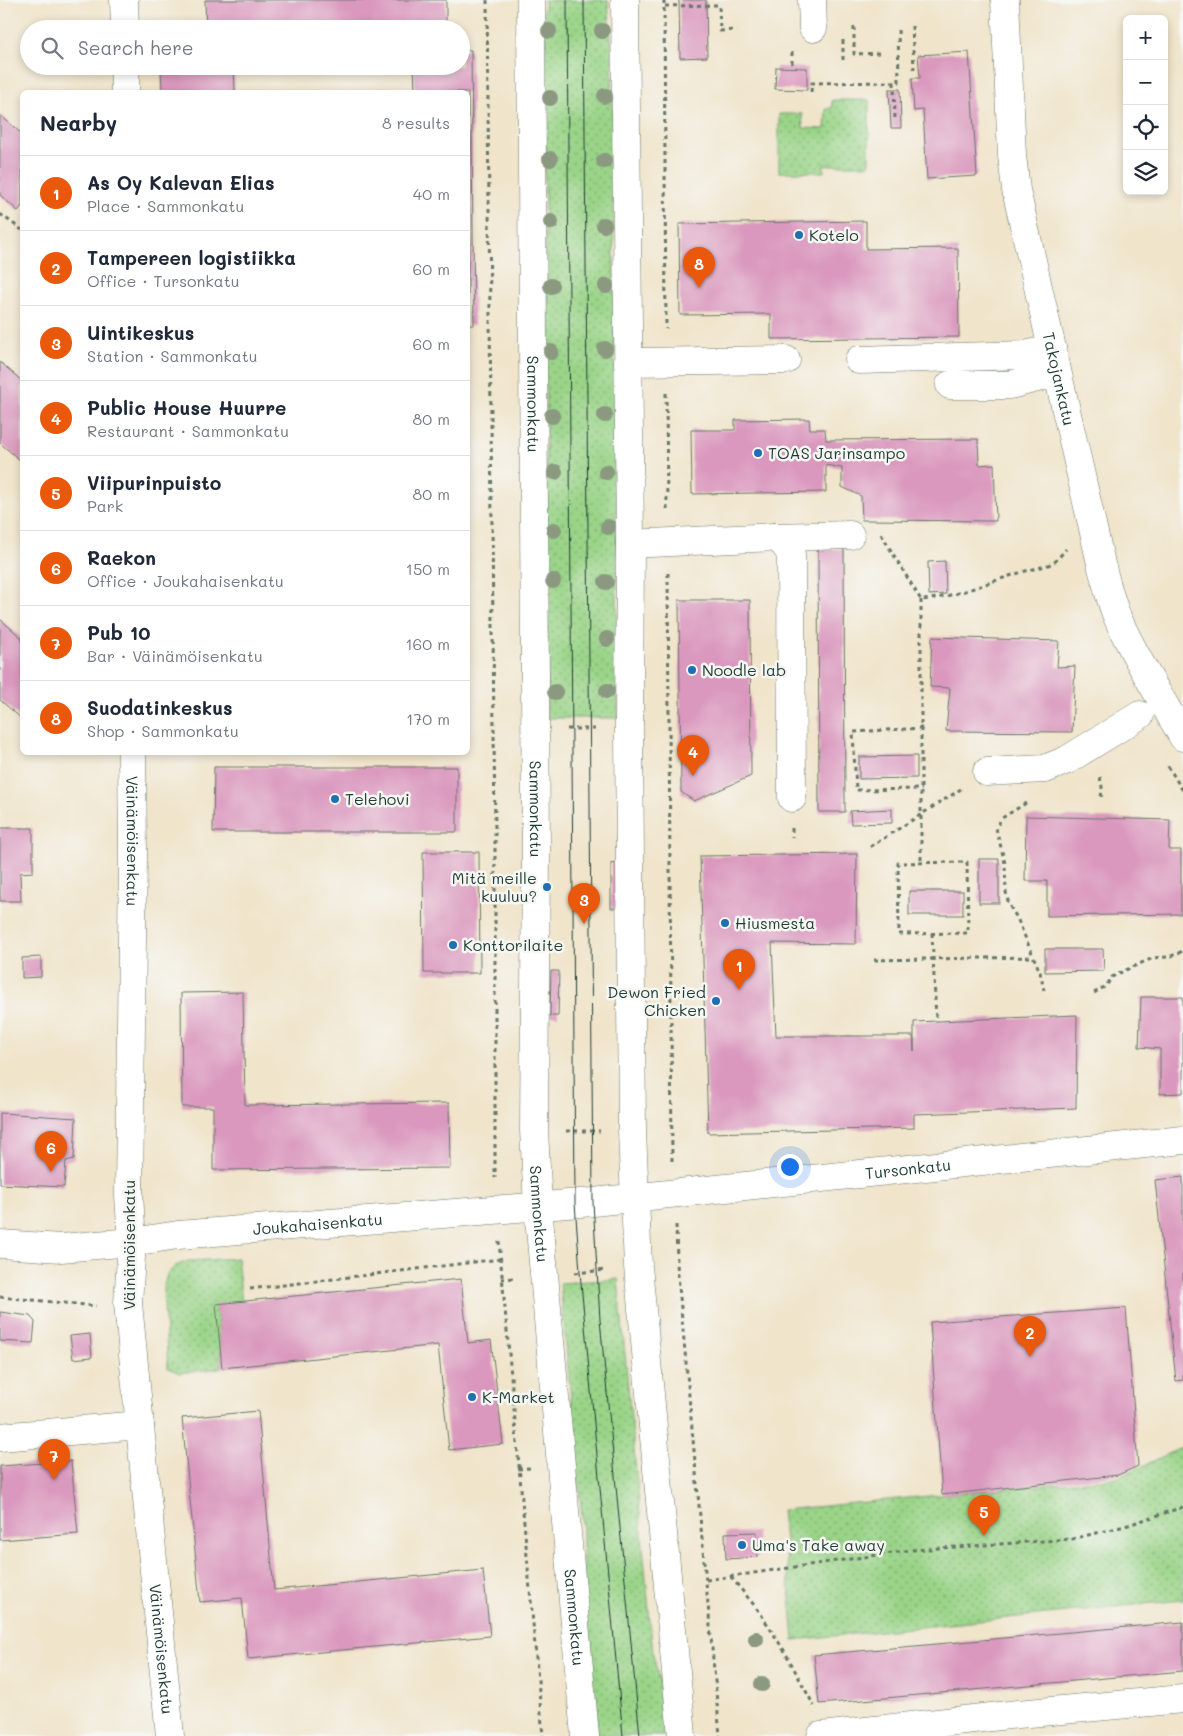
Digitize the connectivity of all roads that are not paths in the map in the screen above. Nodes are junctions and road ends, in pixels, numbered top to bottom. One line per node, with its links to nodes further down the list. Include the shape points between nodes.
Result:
1 (124, 0): 6 (main road)
2 (531, 0): 25 (main road, Sammonkatu, via 536,860 534,1130)
3 (625, 0): 13 (main road)
4 (812, 0): 7 (main road)
5 (1005, 0): 12 (main road, Takojankatu, via 1016,190)
6 (124, 20)
7 (812, 28)
8 (125, 75): 9 (main road)
9 (125, 90)
10 (786, 360): 13 (main road)
11 (859, 360): 12 (main road, via 1025,355)
12 (1055, 361): 14 (main road, via 1010,385); 19 (main road, Takojankatu, via 1110,599 1130,645)
13 (628, 362): 17 (main road)
14 (950, 385)
15 (850, 535): 16 (main road)
16 (775, 537): 17 (main road); 22 (main road, via 791,554)
17 (630, 544): 24 (main road)
18 (1140, 715): 21 (main road, via 1067,760 1045,769)
19 (1183, 737)
20 (132, 755): 26 (main road, Väinämöisenkatu, via 129,1185)
21 (987, 772)
22 (792, 798)
23 (1183, 1140): 24 (main road, Tursonkatu)
24 (634, 1197): 25 (main road, Joukahaisenkatu); 33 (main road)
25 (538, 1206): 26 (main road, Joukahaisenkatu, via 178,1235); 32 (main road, Sammonkatu)
26 (132, 1242): 27 (main road, Joukahaisenkatu, via 61,1248); 28 (main road, Väinämöisenkatu, via 128,1303)
27 (0, 1244)
28 (140, 1425): 29 (main road); 31 (main road, Väinämöisenkatu)
29 (0, 1437)
30 (1183, 1699): 34 (main road)
31 (170, 1736)
32 (585, 1736)
33 (682, 1736)
34 (825, 1736)

